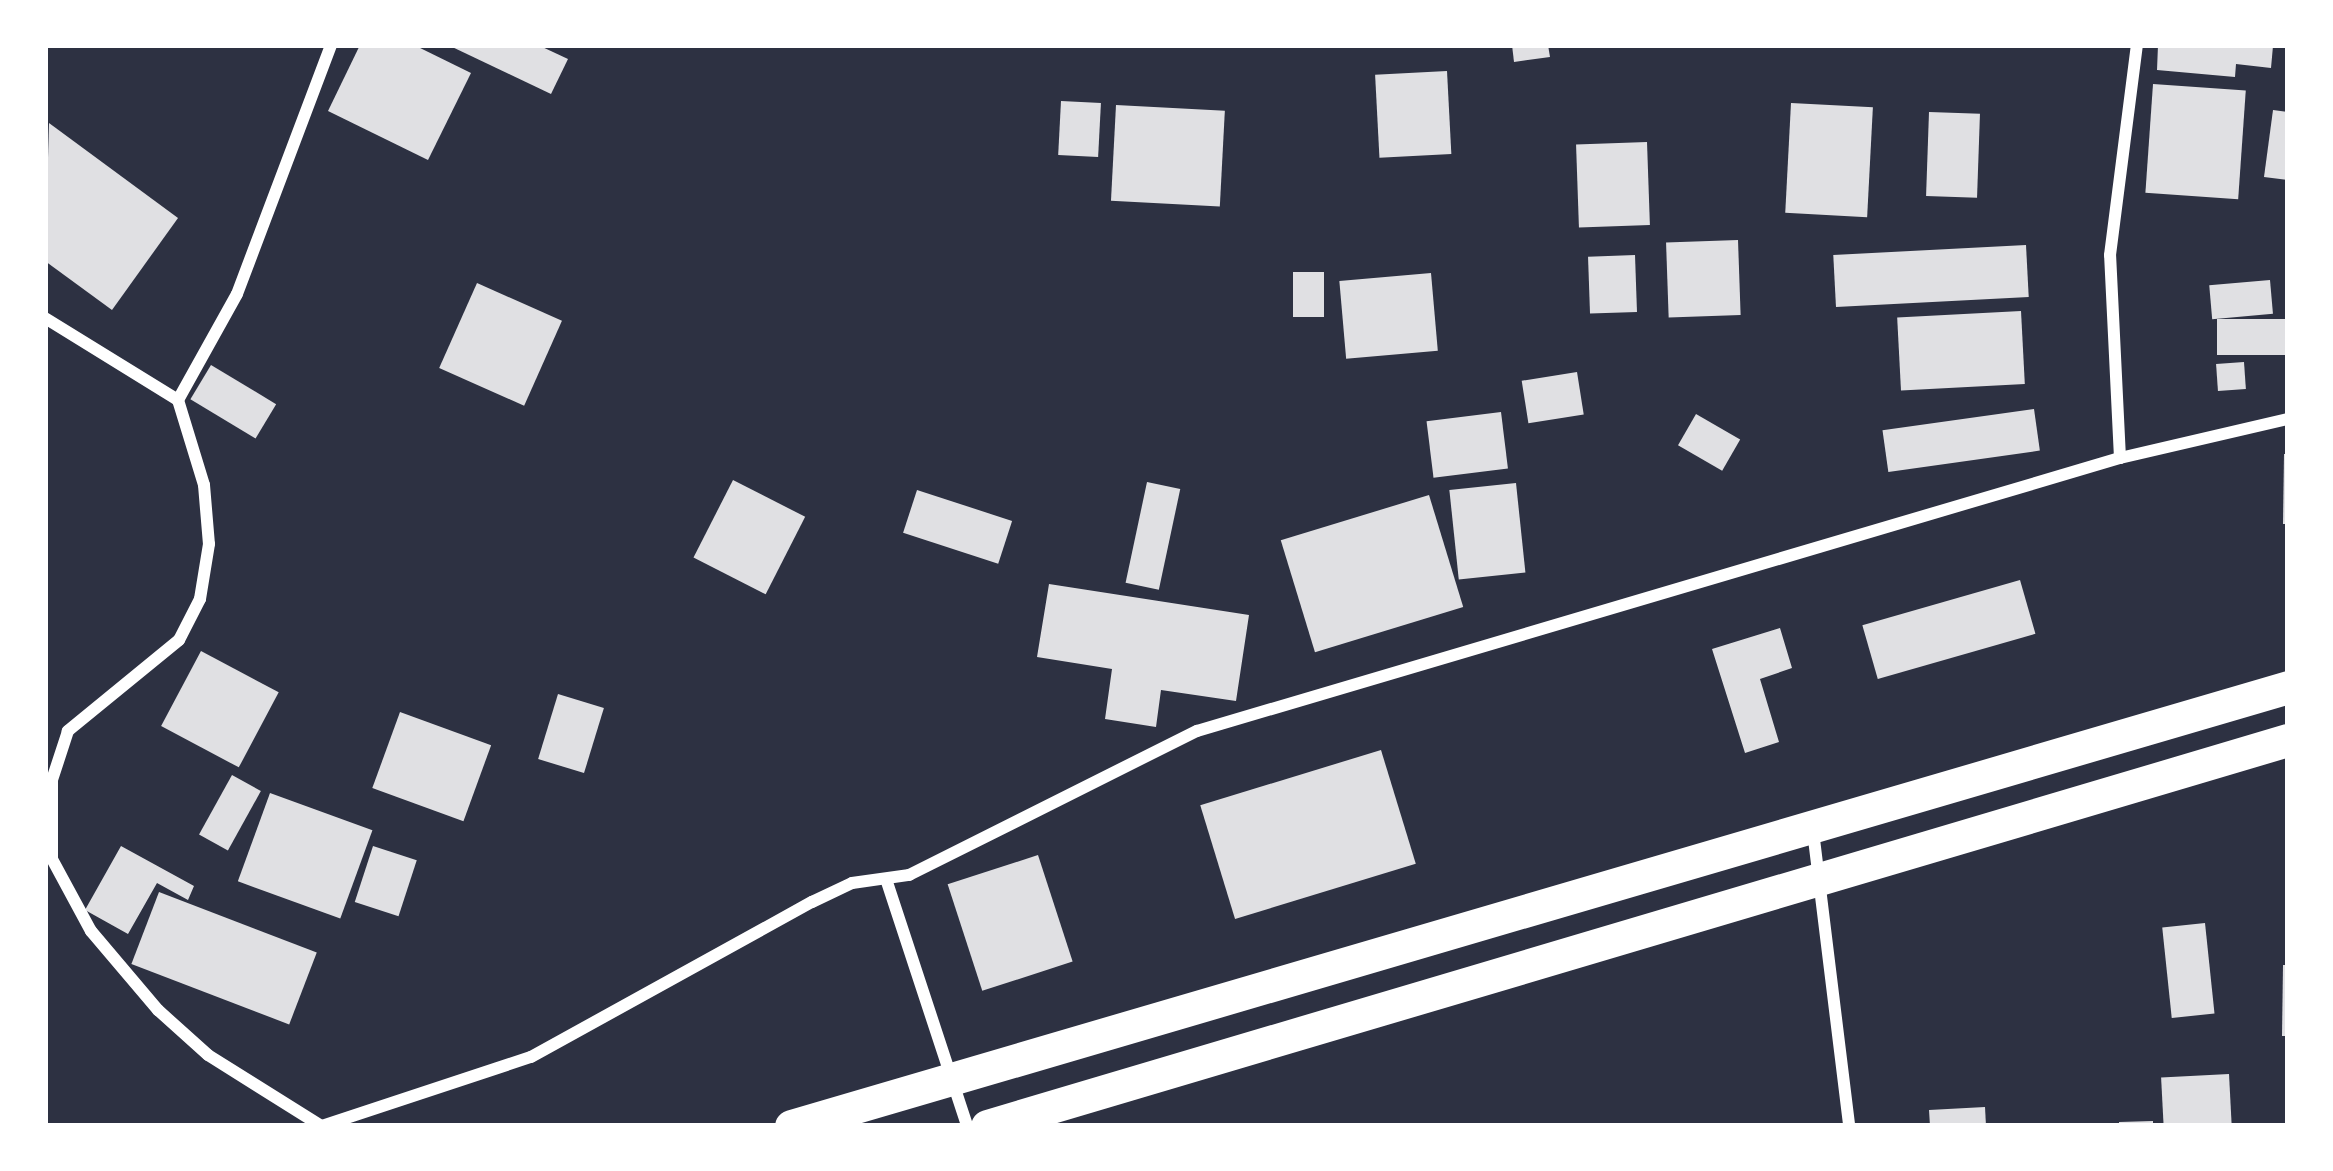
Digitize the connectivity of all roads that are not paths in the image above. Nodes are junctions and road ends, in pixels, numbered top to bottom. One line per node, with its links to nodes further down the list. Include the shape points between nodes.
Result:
1 (332, 45): 4 (street, via 237,294)
2 (2137, 45): 6 (street, via 2110,255)
3 (45, 317): 4 (street)
4 (178, 400): 15 (street, via 204,485 209,544 200,599 179,640 68,731 49,802 52,860 91,931 158,1010 208,1055)
5 (2288, 419): 6 (street)
6 (2120, 458): 13 (street, via 1198,731)
7 (2288, 687): 8 (highway)
8 (2158, 724): 10 (highway); 11 (highway)
9 (2288, 740): 10 (highway)
10 (2167, 774): 12 (highway)
11 (1812, 824): 12 (street); 14 (highway)
12 (1822, 879): 18 (highway); 19 (street)
13 (887, 882): 14 (street); 15 (street, via 852,883 812,902 531,1057)
14 (952, 1082): 16 (highway); 17 (street)
15 (322, 1126)
16 (791, 1126)
17 (967, 1126)
18 (987, 1126)
19 (1849, 1126)

